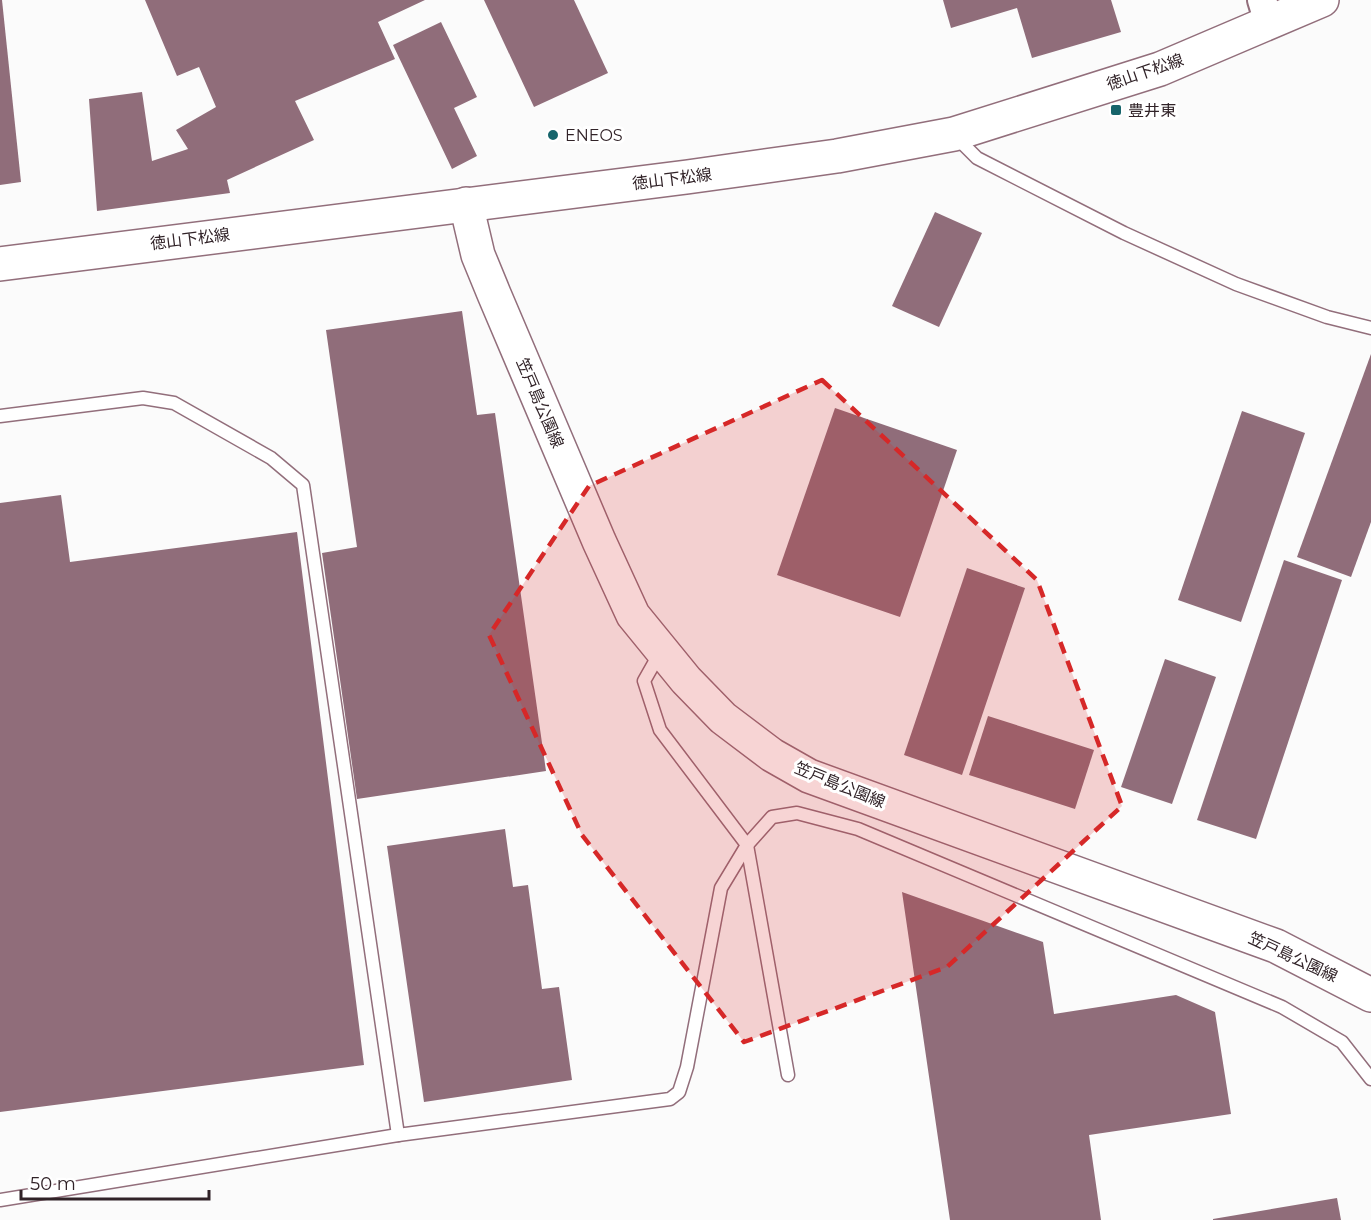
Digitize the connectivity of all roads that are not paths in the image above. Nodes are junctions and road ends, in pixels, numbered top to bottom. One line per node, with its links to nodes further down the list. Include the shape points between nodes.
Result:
1 (1322, 0): 2 (main road, 徳山下松線)
2 (1266, 12): 3 (main road, 徳山下松線, via 1160,69)
3 (954, 134): 4 (main road, 徳山下松線, via 837,156); 6 (lane, via 977,158 1124,233 1236,284 1327,317)
4 (466, 204): 5 (main road, 徳山下松線); 8 (main road, 笠戸島公園線, via 482,265 599,541 633,615)
5 (0, 264)
6 (1371, 328)
7 (0, 416): 13 (lane, via 143,398 174,403 271,458 303,485)
8 (662, 650): 9 (lane, via 644,681 660,730); 10 (main road, 笠戸島公園線, via 723,718 772,755 809,776 1276,946)
9 (747, 845): 11 (lane); 12 (lane, via 772,817 797,813 858,829 1282,1007 1342,1042); 13 (lane, via 721,888 679,1092 670,1099)
10 (1371, 994)
11 (788, 1075)
12 (1371, 1079)
13 (398, 1135): 14 (lane)
14 (0, 1200)

